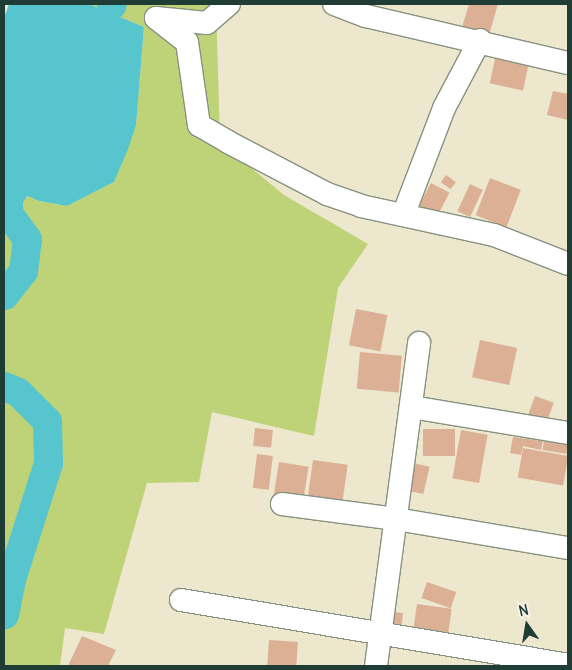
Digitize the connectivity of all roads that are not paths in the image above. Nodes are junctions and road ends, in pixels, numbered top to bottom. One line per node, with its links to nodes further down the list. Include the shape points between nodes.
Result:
1 (229, 4): 5 (street, via 207,23 156,18 187,42 198,125 326,194 361,206)
2 (334, 4): 3 (street, via 366,16)
3 (480, 40): 4 (street); 5 (street, via 444,108)
4 (568, 63)
5 (404, 213): 6 (street, via 494,235)
6 (568, 264)
7 (419, 343): 8 (street)
8 (410, 407): 9 (street); 11 (street)
9 (568, 433)
10 (282, 504): 11 (street)
11 (396, 519): 12 (street); 14 (street)
12 (568, 548)
13 (182, 600): 14 (street)
14 (382, 632): 15 (street); 16 (street)
15 (568, 665)
16 (376, 666)

